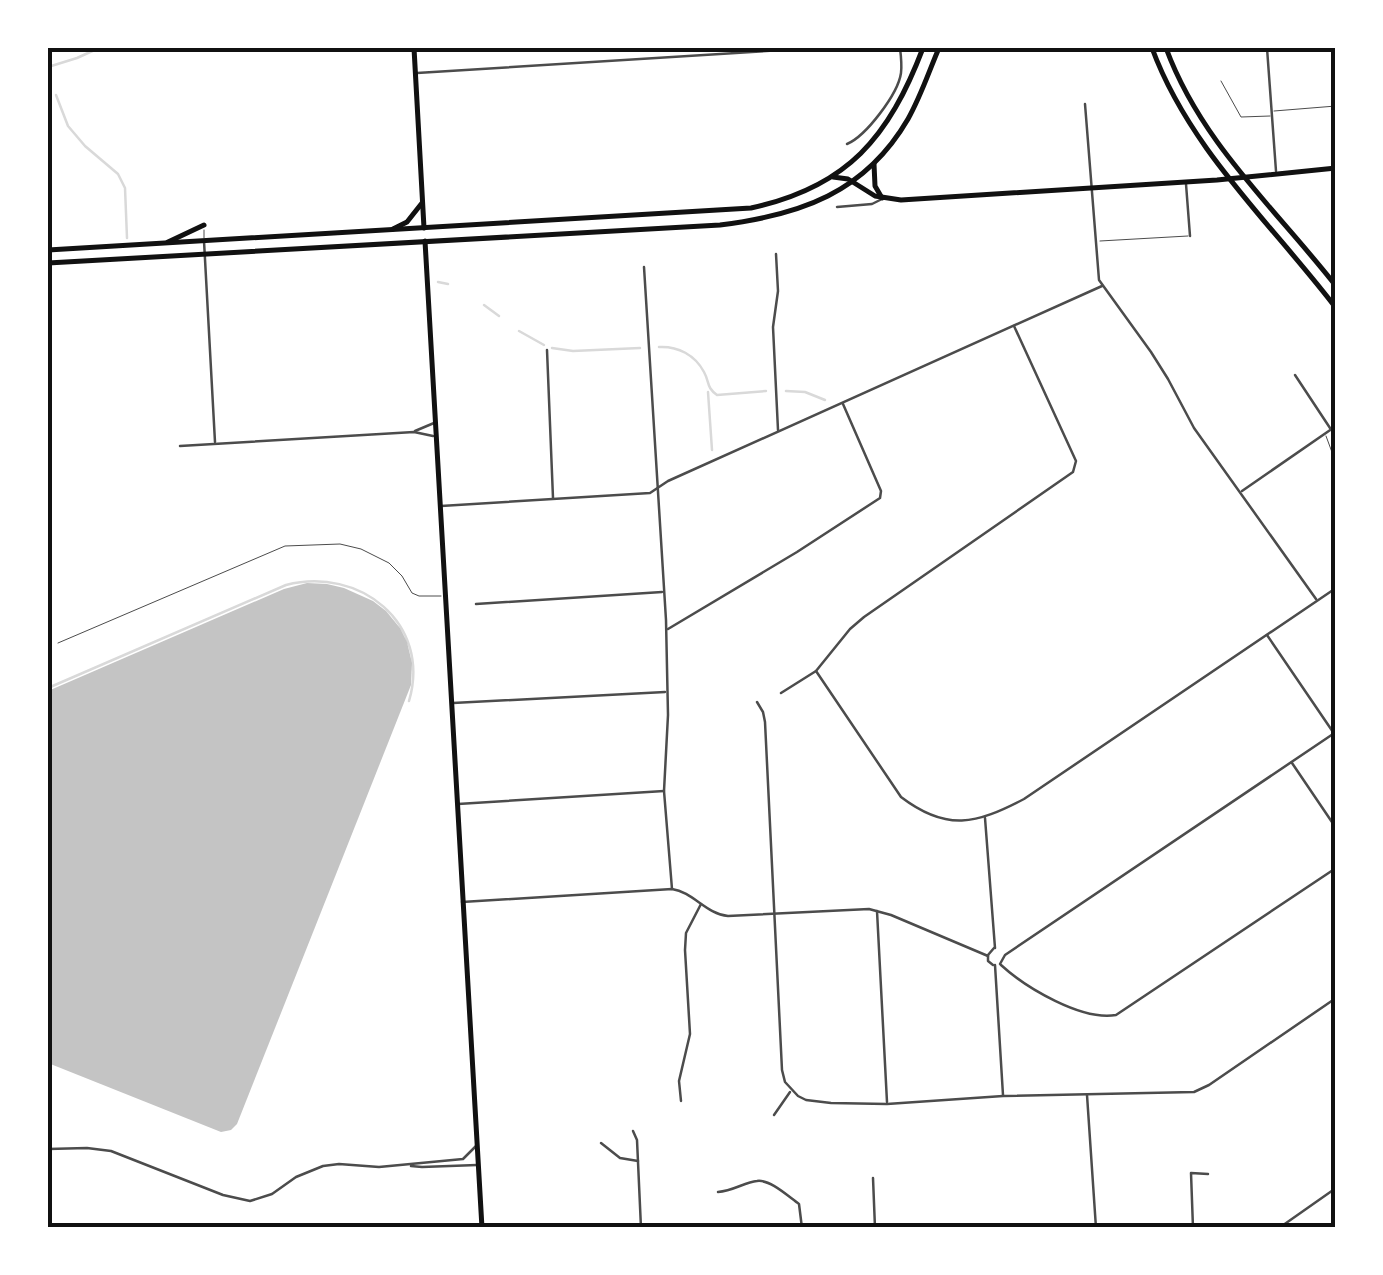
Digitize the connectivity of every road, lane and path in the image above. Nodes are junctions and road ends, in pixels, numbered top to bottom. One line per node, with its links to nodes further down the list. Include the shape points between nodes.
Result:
1 (414, 48): 9 (main road)
2 (814, 48): 9 (street)
3 (900, 48): 14 (street, via 901,77 887,103)
4 (924, 48): 18 (main road, via 887,121)
5 (939, 48): 15 (main road, via 908,119)
6 (1152, 48): 20 (main road, via 1187,120)
7 (1166, 48): 19 (main road, via 1204,126)
8 (1268, 48): 13 (street)
9 (415, 73): 25 (main road)
10 (1221, 81): 13 (lane, via 1241,117)
11 (1085, 104): 23 (street)
12 (1336, 106): 13 (lane)
13 (1273, 113): 17 (street)
14 (847, 144)
15 (875, 161): 21 (main road); 24 (main road)
16 (1336, 168): 17 (main road)
17 (1276, 173): 19 (main road)
18 (833, 177): 21 (main road); 28 (main road, via 804,194 751,208)
19 (1241, 177): 20 (main road); 41 (main road)
20 (1229, 178): 22 (main road); 42 (main road)
21 (852, 182): 24 (main road); 32 (main road, via 807,207 750,222)
22 (1186, 182): 23 (main road); 30 (street)
23 (1091, 190): 24 (main road); 33 (street)
24 (882, 198): 26 (street)
25 (422, 203): 28 (main road); 29 (main road)
26 (837, 207)
27 (204, 227): 31 (lane); 34 (main road)
28 (424, 228): 29 (main road); 32 (main road)
29 (390, 230): 31 (main road)
30 (1190, 236): 33 (lane)
31 (204, 241): 34 (main road); 36 (street)
32 (425, 241): 36 (main road); 47 (main road)
33 (1097, 242): 40 (street)
34 (166, 243): 35 (main road)
35 (48, 250)
36 (205, 254): 38 (main road); 54 (street)
37 (776, 254): 51 (street)
38 (48, 263)
39 (644, 267): 57 (street)
40 (1102, 286): 43 (street); 58 (street)
41 (1336, 286)
42 (1336, 308)
43 (1014, 326): 46 (street); 69 (street, via 1076,462 1073,472 850,628)
44 (548, 350): 59 (street)
45 (1295, 375): 49 (street)
46 (842, 403): 51 (street); 66 (street, via 880,498)
47 (434, 423): 50 (street); 53 (main road)
48 (1336, 426): 49 (street)
49 (1330, 430): 52 (street)
50 (414, 432): 53 (street); 54 (street)
51 (778, 432): 57 (street)
52 (1325, 433): 56 (lane); 58 (street)
53 (435, 437): 60 (main road)
54 (215, 444): 55 (street)
55 (180, 446)
56 (1336, 463)
57 (658, 489): 59 (street); 62 (street)
58 (1240, 492): 64 (street)
59 (553, 499): 60 (street)
60 (439, 506): 63 (main road)
61 (1336, 588): 64 (street)
62 (664, 592): 65 (street); 66 (street)
63 (444, 595): 68 (lane, via 419,596 390,562 361,548 286,546); 72 (main road)
64 (1317, 600): 67 (street)
65 (476, 604)
66 (666, 630): 70 (street)
67 (1267, 634): 74 (street); 78 (street, via 1024,800)
68 (58, 643)
69 (816, 671): 71 (street); 78 (street, via 901,797 934,818)
70 (667, 692): 72 (street); 76 (street)
71 (781, 693)
72 (451, 702): 77 (main road)
73 (756, 702): 85 (street, via 765,722)
74 (1335, 732): 75 (street)
75 (1291, 762): 79 (street); 87 (street)
76 (664, 791): 77 (street); 81 (street)
77 (456, 804): 82 (main road)
78 (985, 817): 86 (street)
79 (1336, 828)
80 (1336, 868): 89 (street, via 1116,1015 1058,1003)
81 (672, 889): 82 (street); 83 (street)
82 (462, 902): 99 (main road)
83 (702, 904): 85 (street, via 720,916); 94 (street, via 684,950 690,1034)
84 (877, 910): 85 (street); 88 (street); 95 (street)
85 (775, 913): 91 (street, via 782,1070)
86 (995, 948): 87 (street); 88 (street)
87 (1004, 955): 89 (street)
88 (988, 956): 89 (street)
89 (997, 965): 93 (street)
90 (1336, 998): 92 (street, via 1194,1092)
91 (791, 1090): 95 (street, via 818,1102); 96 (street)
92 (1087, 1095): 93 (street); 112 (street)
93 (1003, 1096): 95 (street)
94 (681, 1101)
95 (887, 1104)
96 (774, 1115)
97 (633, 1131): 101 (street)
98 (600, 1143): 101 (street, via 620,1158)
99 (476, 1145): 102 (street, via 463,1159); 103 (main road)
100 (48, 1149): 102 (street, via 111,1151 242,1201 265,1197 324,1166)
101 (638, 1160): 109 (street)
102 (410, 1165): 103 (street)
103 (478, 1165): 108 (main road)
104 (1208, 1174): 113 (street, via 1192,1173)
105 (873, 1178): 111 (street)
106 (1336, 1188): 114 (street)
107 (718, 1192): 110 (street, via 764,1182 799,1204)
108 (482, 1228)
109 (640, 1228)
110 (802, 1228)
111 (875, 1228)
112 (1096, 1228)
113 (1194, 1228)
114 (1279, 1228)

